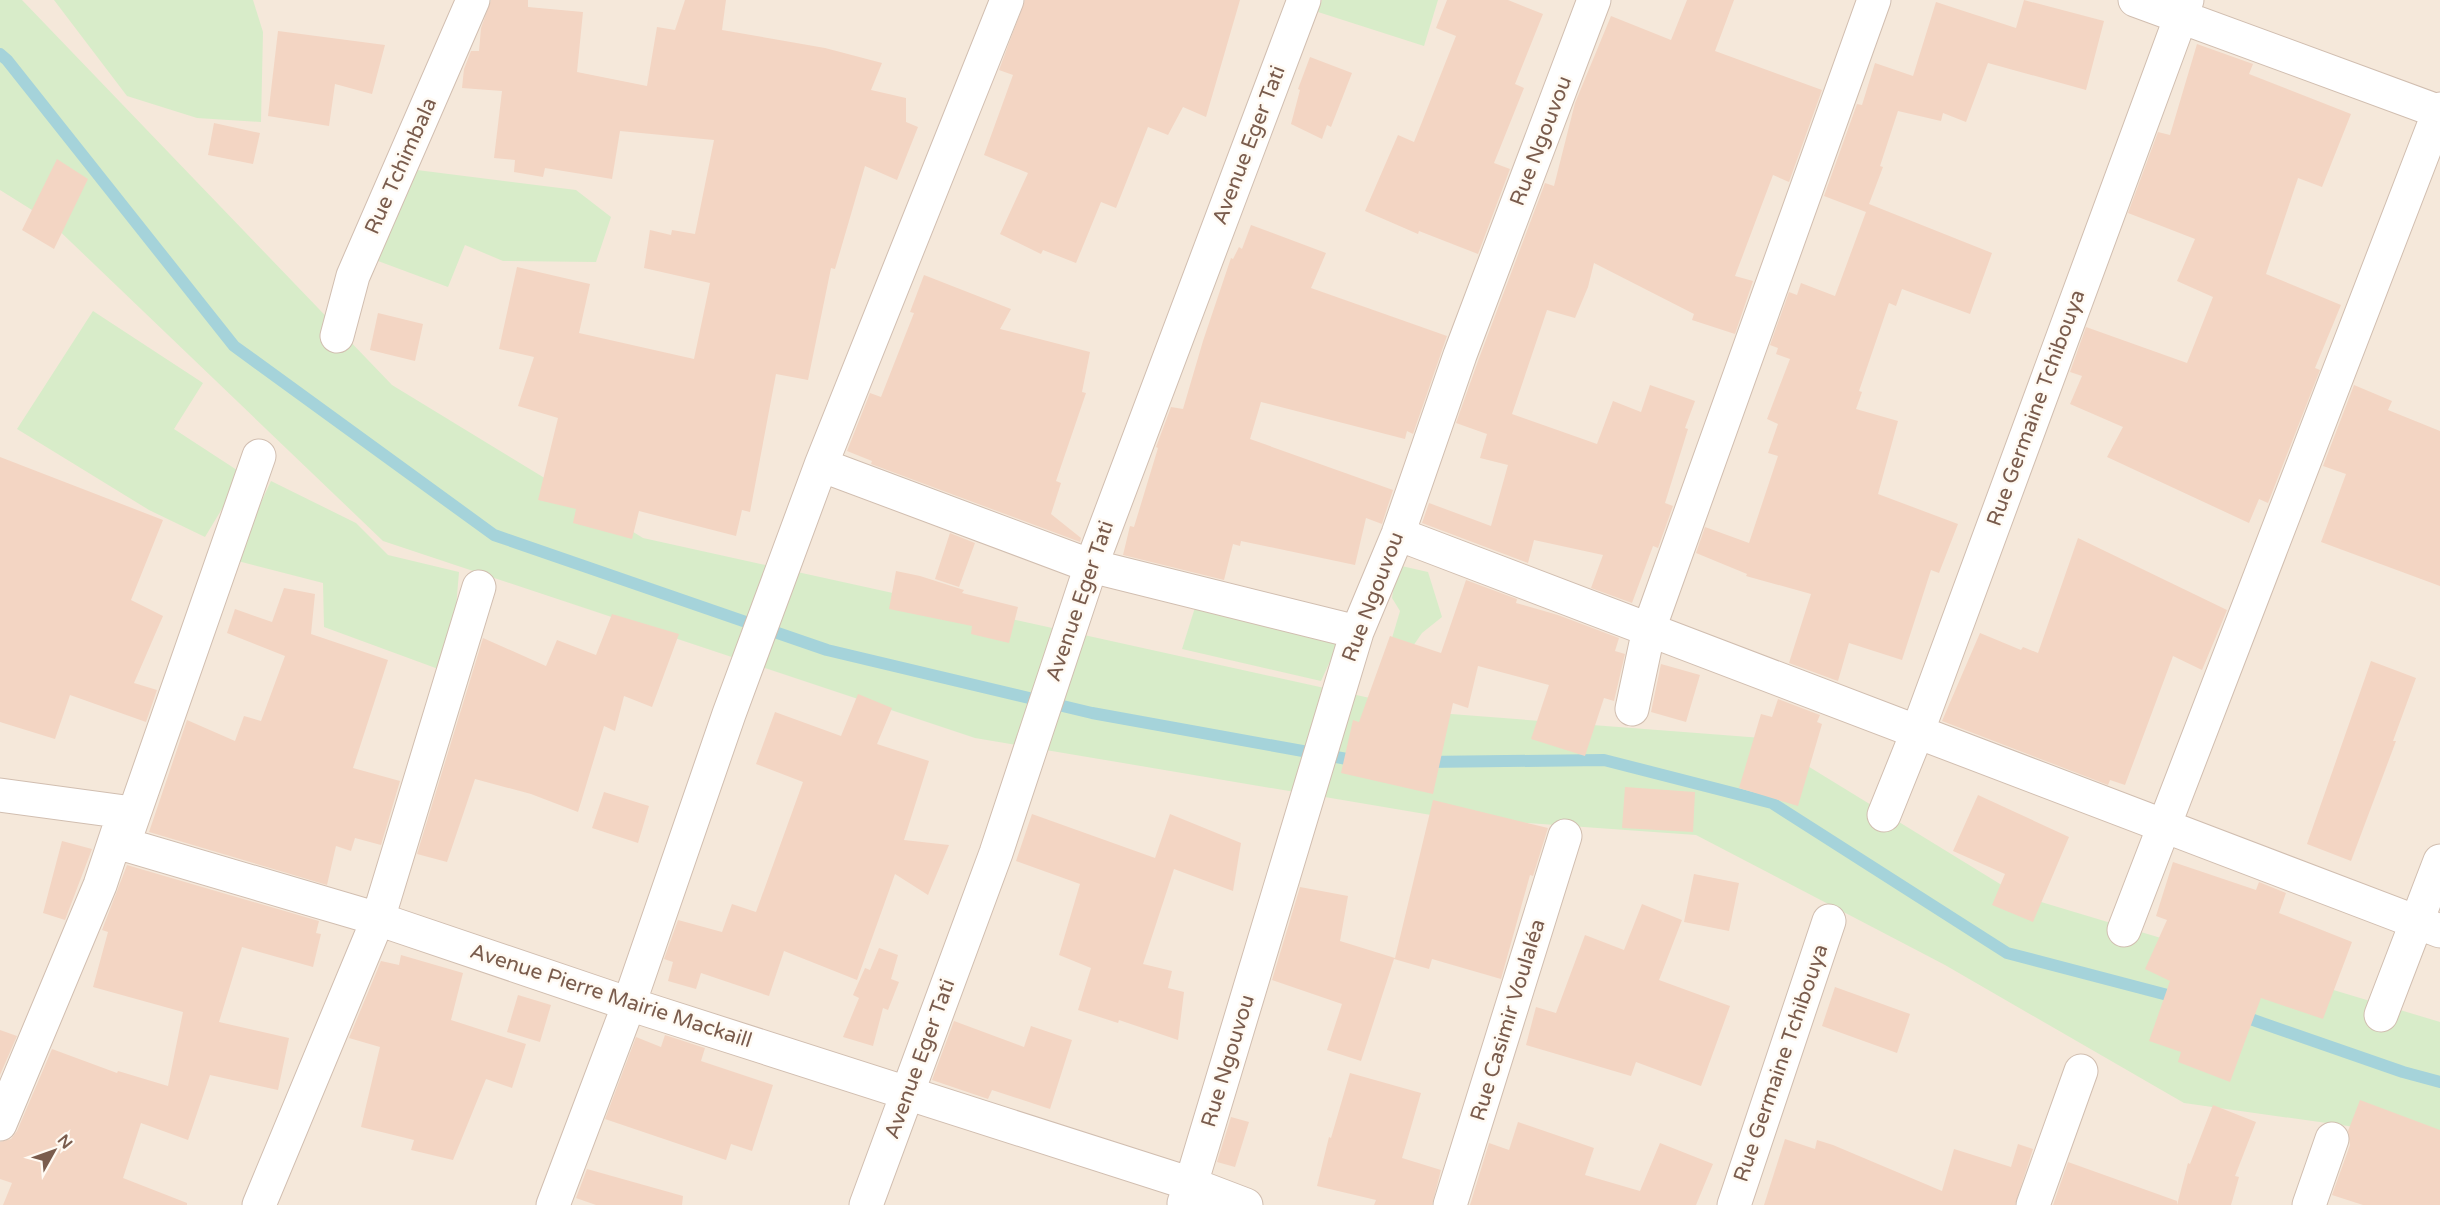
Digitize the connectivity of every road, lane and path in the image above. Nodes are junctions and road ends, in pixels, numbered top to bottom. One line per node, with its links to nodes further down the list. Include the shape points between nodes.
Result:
1 (473, 0): 9 (street, Rue Tchimbala, via 353,276)
2 (1007, 0): 11 (street)
3 (1304, 0): 13 (street, Avenue Eger Tati)
4 (1594, 0): 12 (street, Rue Ngouvou, via 1460,355)
5 (1874, 0): 15 (street)
6 (2135, 0): 7 (street)
7 (2184, 8): 8 (street); 18 (street, Rue Germaine Tchibouya)
8 (2440, 111): 22 (street)
9 (337, 336)
10 (259, 456): 24 (street)
11 (821, 465): 13 (street); 30 (street, via 729,714)
12 (1398, 534): 15 (street); 16 (street, Rue Ngouvou)
13 (1090, 566): 16 (street); 33 (street, Avenue Eger Tati, via 996,853)
14 (479, 587): 26 (street)
15 (1649, 629): 17 (street); 18 (street)
16 (1357, 632): 36 (street, Rue Ngouvou)
17 (1632, 710)
18 (1917, 732): 21 (street, Rue Germaine Tchibouya); 22 (street)
19 (0, 795): 20 (street)
20 (124, 812): 24 (street); 34 (street, via 100,885)
21 (1884, 815)
22 (2165, 826): 28 (street); 29 (street)
23 (1565, 836): 41 (street, Rue Casimir Voulaléa)
24 (123, 844): 26 (street, Avenue Pierre Mairie Mackaill)
25 (2440, 861): 28 (street)
26 (378, 919): 30 (street, Avenue Pierre Mairie Mackaill); 37 (street)
27 (1829, 921): 42 (street, Rue Germaine Tchibouya)
28 (2429, 926): 31 (street)
29 (2124, 930)
30 (629, 1004): 33 (street, Avenue Pierre Mairie Mackaill); 38 (street)
31 (2381, 1015)
32 (2080, 1071): 43 (street)
33 (908, 1091): 36 (street, Avenue Pierre Mairie Mackaill); 39 (street, Avenue Eger Tati)
34 (0, 1124)
35 (2332, 1139): 44 (street)
36 (1187, 1194): 40 (street, Avenue Pierre Mairie Mackaill)
37 (259, 1205)
38 (553, 1205)
39 (866, 1205)
40 (1245, 1205)
41 (1450, 1205)
42 (1734, 1205)
43 (2033, 1205)
44 (2310, 1205)

